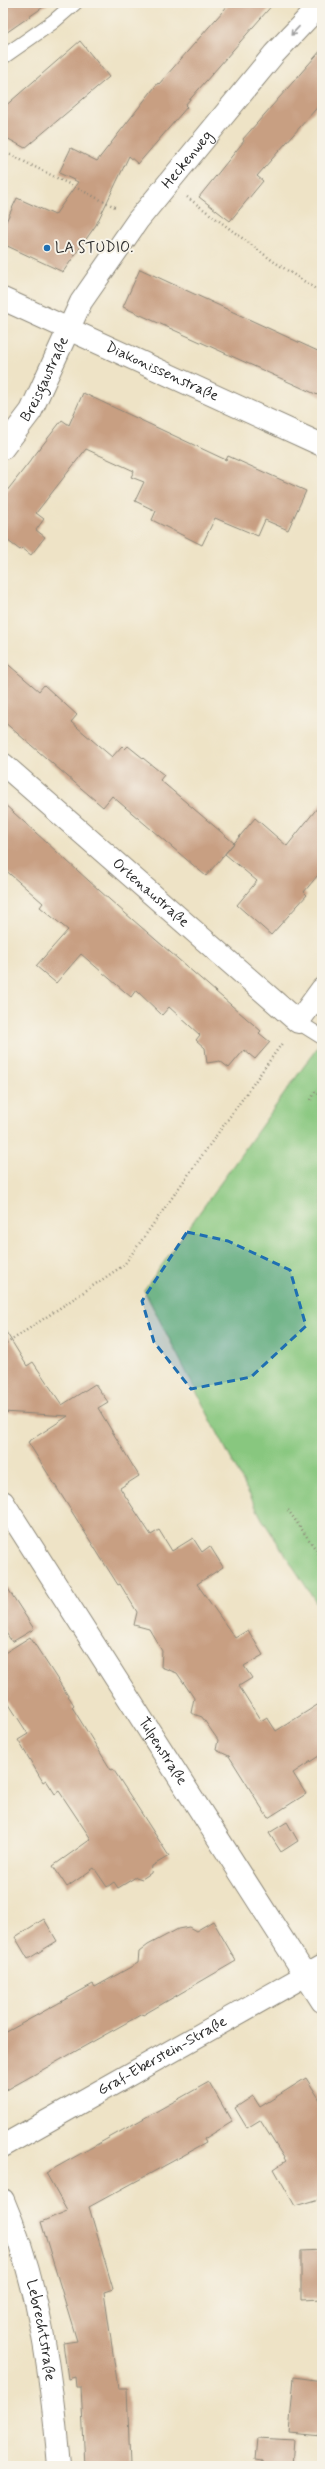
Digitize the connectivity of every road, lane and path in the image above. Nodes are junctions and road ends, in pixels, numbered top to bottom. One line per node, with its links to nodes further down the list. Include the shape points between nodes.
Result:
1 (75, 3): 3 (lane)
2 (322, 3): 5 (street, Heckenweg, one-way to 5, via 274,54)
3 (3, 57)
4 (3, 151): 6 (path)
5 (168, 182): 6 (street, Heckenweg); 7 (path, via 225,227)
6 (138, 220): 9 (street, Heckenweg, via 81,302)
7 (322, 293)
8 (3, 300): 9 (street, Diakonissenstraße)
9 (69, 328): 10 (street, Diakonissenstraße); 11 (street, Breisgaustraße, via 30,411)
10 (322, 445)
11 (3, 448)
12 (3, 764): 14 (street, Ortenaustraße)
13 (322, 989): 14 (street)
14 (298, 1022): 15 (lane); 18 (path, via 124,1265)
15 (322, 1038)
16 (322, 1096): 17 (path, via 315,1092)
17 (310, 1100)
18 (3, 1346)
19 (3, 1502): 22 (street, Tulpenstraße)
20 (288, 1510): 21 (path)
21 (322, 1558)
22 (314, 1970): 23 (street, Tulpenstraße); 24 (street, Graf-Eberstein-Straße)
23 (322, 2001)
24 (3, 2146)
25 (3, 2200): 26 (street, Lebrechtstraße, via 31,2278 44,2336 53,2393)
26 (59, 2466)

